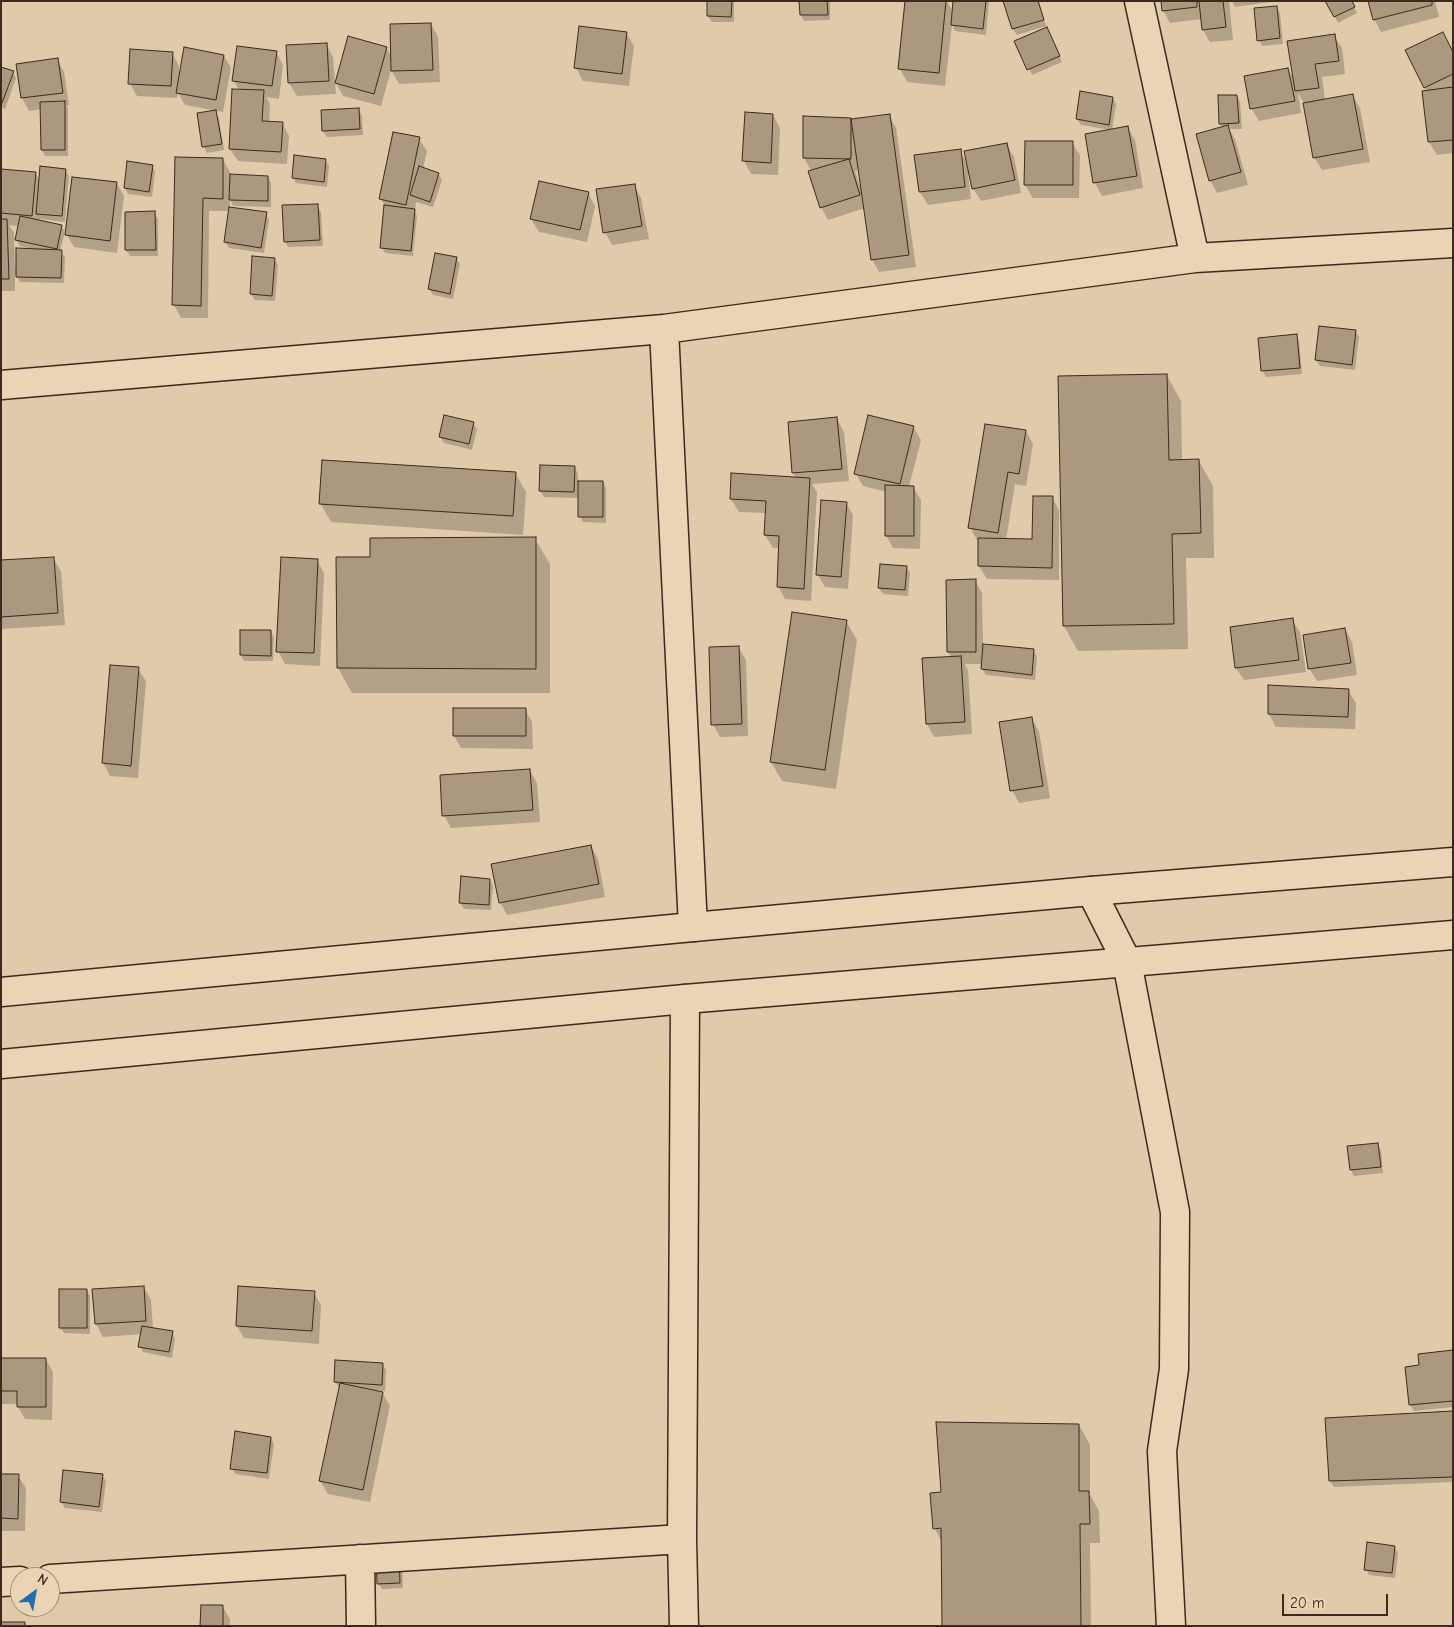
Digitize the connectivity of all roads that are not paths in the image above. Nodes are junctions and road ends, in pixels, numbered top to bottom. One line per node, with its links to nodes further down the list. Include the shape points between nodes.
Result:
1 (1139, 1): 3 (main road)
2 (1453, 243): 3 (main road)
3 (1195, 258): 4 (main road)
4 (664, 329): 5 (main road); 8 (main road)
5 (1, 385)
6 (1453, 862): 7 (main road)
7 (1091, 891): 8 (main road); 10 (main road)
8 (693, 927): 11 (main road)
9 (1453, 935): 10 (main road)
10 (1126, 962): 12 (main road); 19 (main road, via 1175,1212 1174,1369 1162,1451)
11 (1, 992)
12 (685, 999): 13 (main road); 14 (main road)
13 (1, 1064)
14 (682, 1539): 15 (main road); 18 (main road)
15 (360, 1559): 16 (main road); 17 (main road)
16 (60, 1578)
17 (361, 1626)
18 (684, 1626)
19 (1171, 1626)

